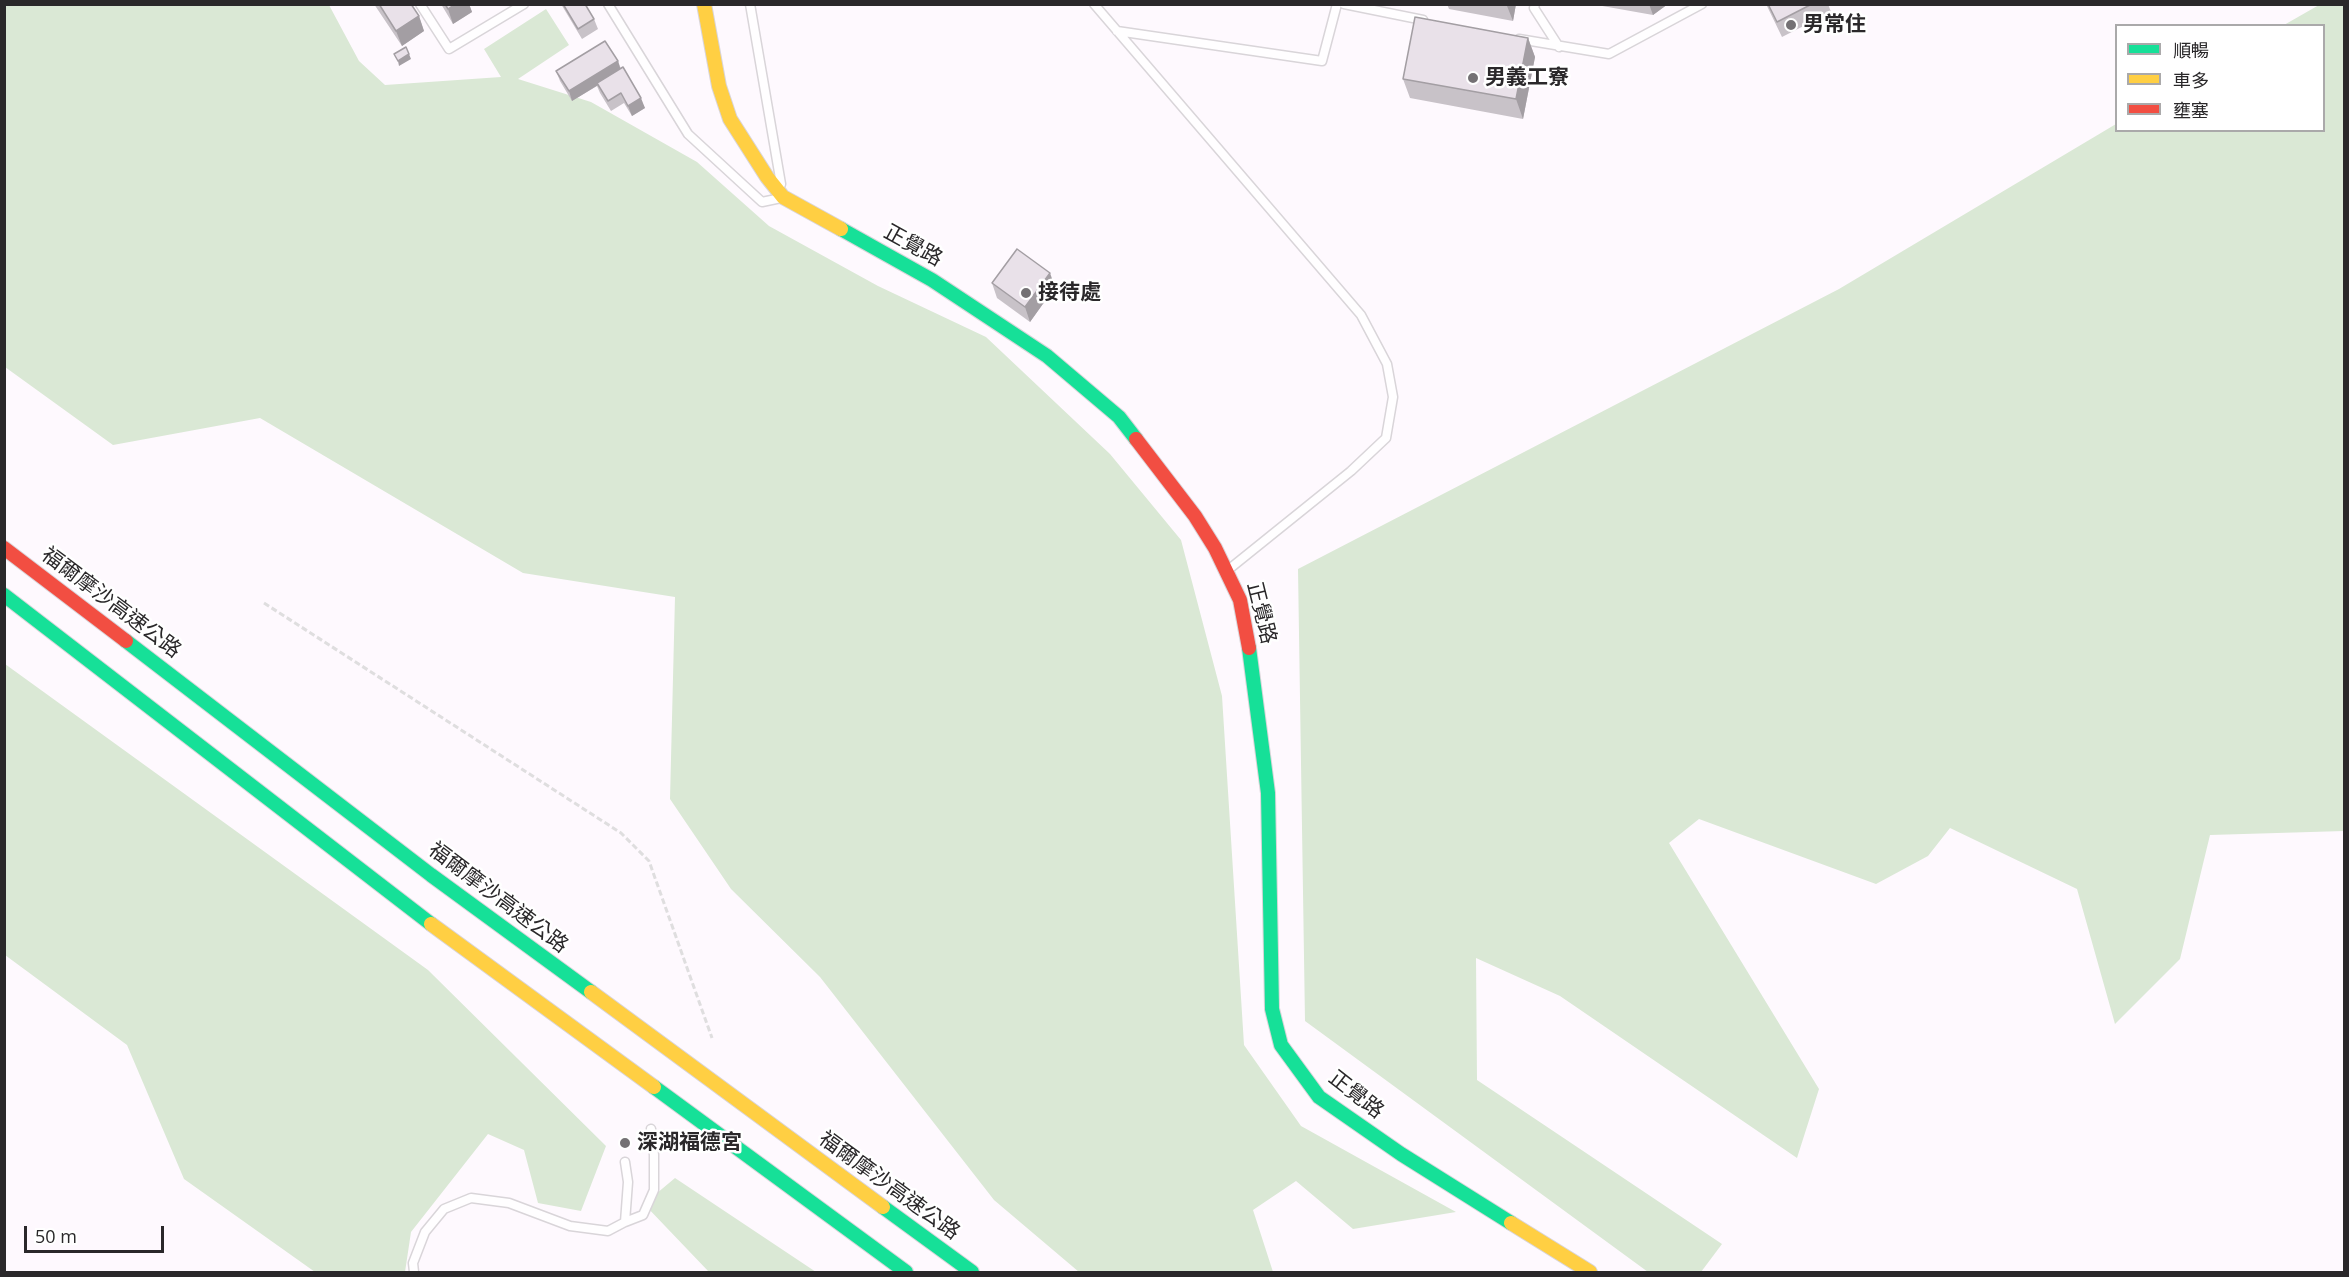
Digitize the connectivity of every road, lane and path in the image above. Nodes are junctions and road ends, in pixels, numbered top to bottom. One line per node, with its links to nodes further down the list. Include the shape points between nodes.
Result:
1 (420, 4): 2 (lane, via 449,49)
2 (524, 4)
3 (608, 4): 15 (lane, via 688,134 762,202)
4 (704, 4): 15 (main road, 正覺路, via 719,86 730,118)
5 (750, 4): 15 (lane)
6 (1094, 4): 12 (lane)
7 (1337, 4): 12 (lane, via 1322,61)
8 (1344, 4): 11 (lane)
9 (1535, 4): 14 (lane)
10 (1702, 4): 14 (lane, via 1609,54)
11 (1434, 22)
12 (1117, 31): 17 (lane, via 1361,315 1387,364 1393,398 1386,438)
13 (1514, 38): 14 (lane)
14 (1559, 47)
15 (783, 197): 17 (main road, 正覺路, via 932,280 1047,356 1119,417 1195,516)
16 (4, 548): 26 (main road, 福爾摩沙高速公路, via 431,875)
17 (1227, 571): 27 (main road, 正覺路, via 1240,600 1251,659 1268,793 1272,1009 1281,1044 1319,1097 1401,1154)
18 (4, 595): 25 (main road, via 407,906)
19 (264, 603): 20 (path, via 621,833 649,861)
20 (712, 1038)
21 (651, 1130): 23 (lane, via 654,1190 643,1215)
22 (625, 1162): 23 (lane)
23 (625, 1222): 24 (lane, via 608,1231 570,1226 509,1203 471,1198 444,1209 425,1232 413,1263)
24 (414, 1272)
25 (906, 1272)
26 (972, 1272)
27 (1590, 1272)

